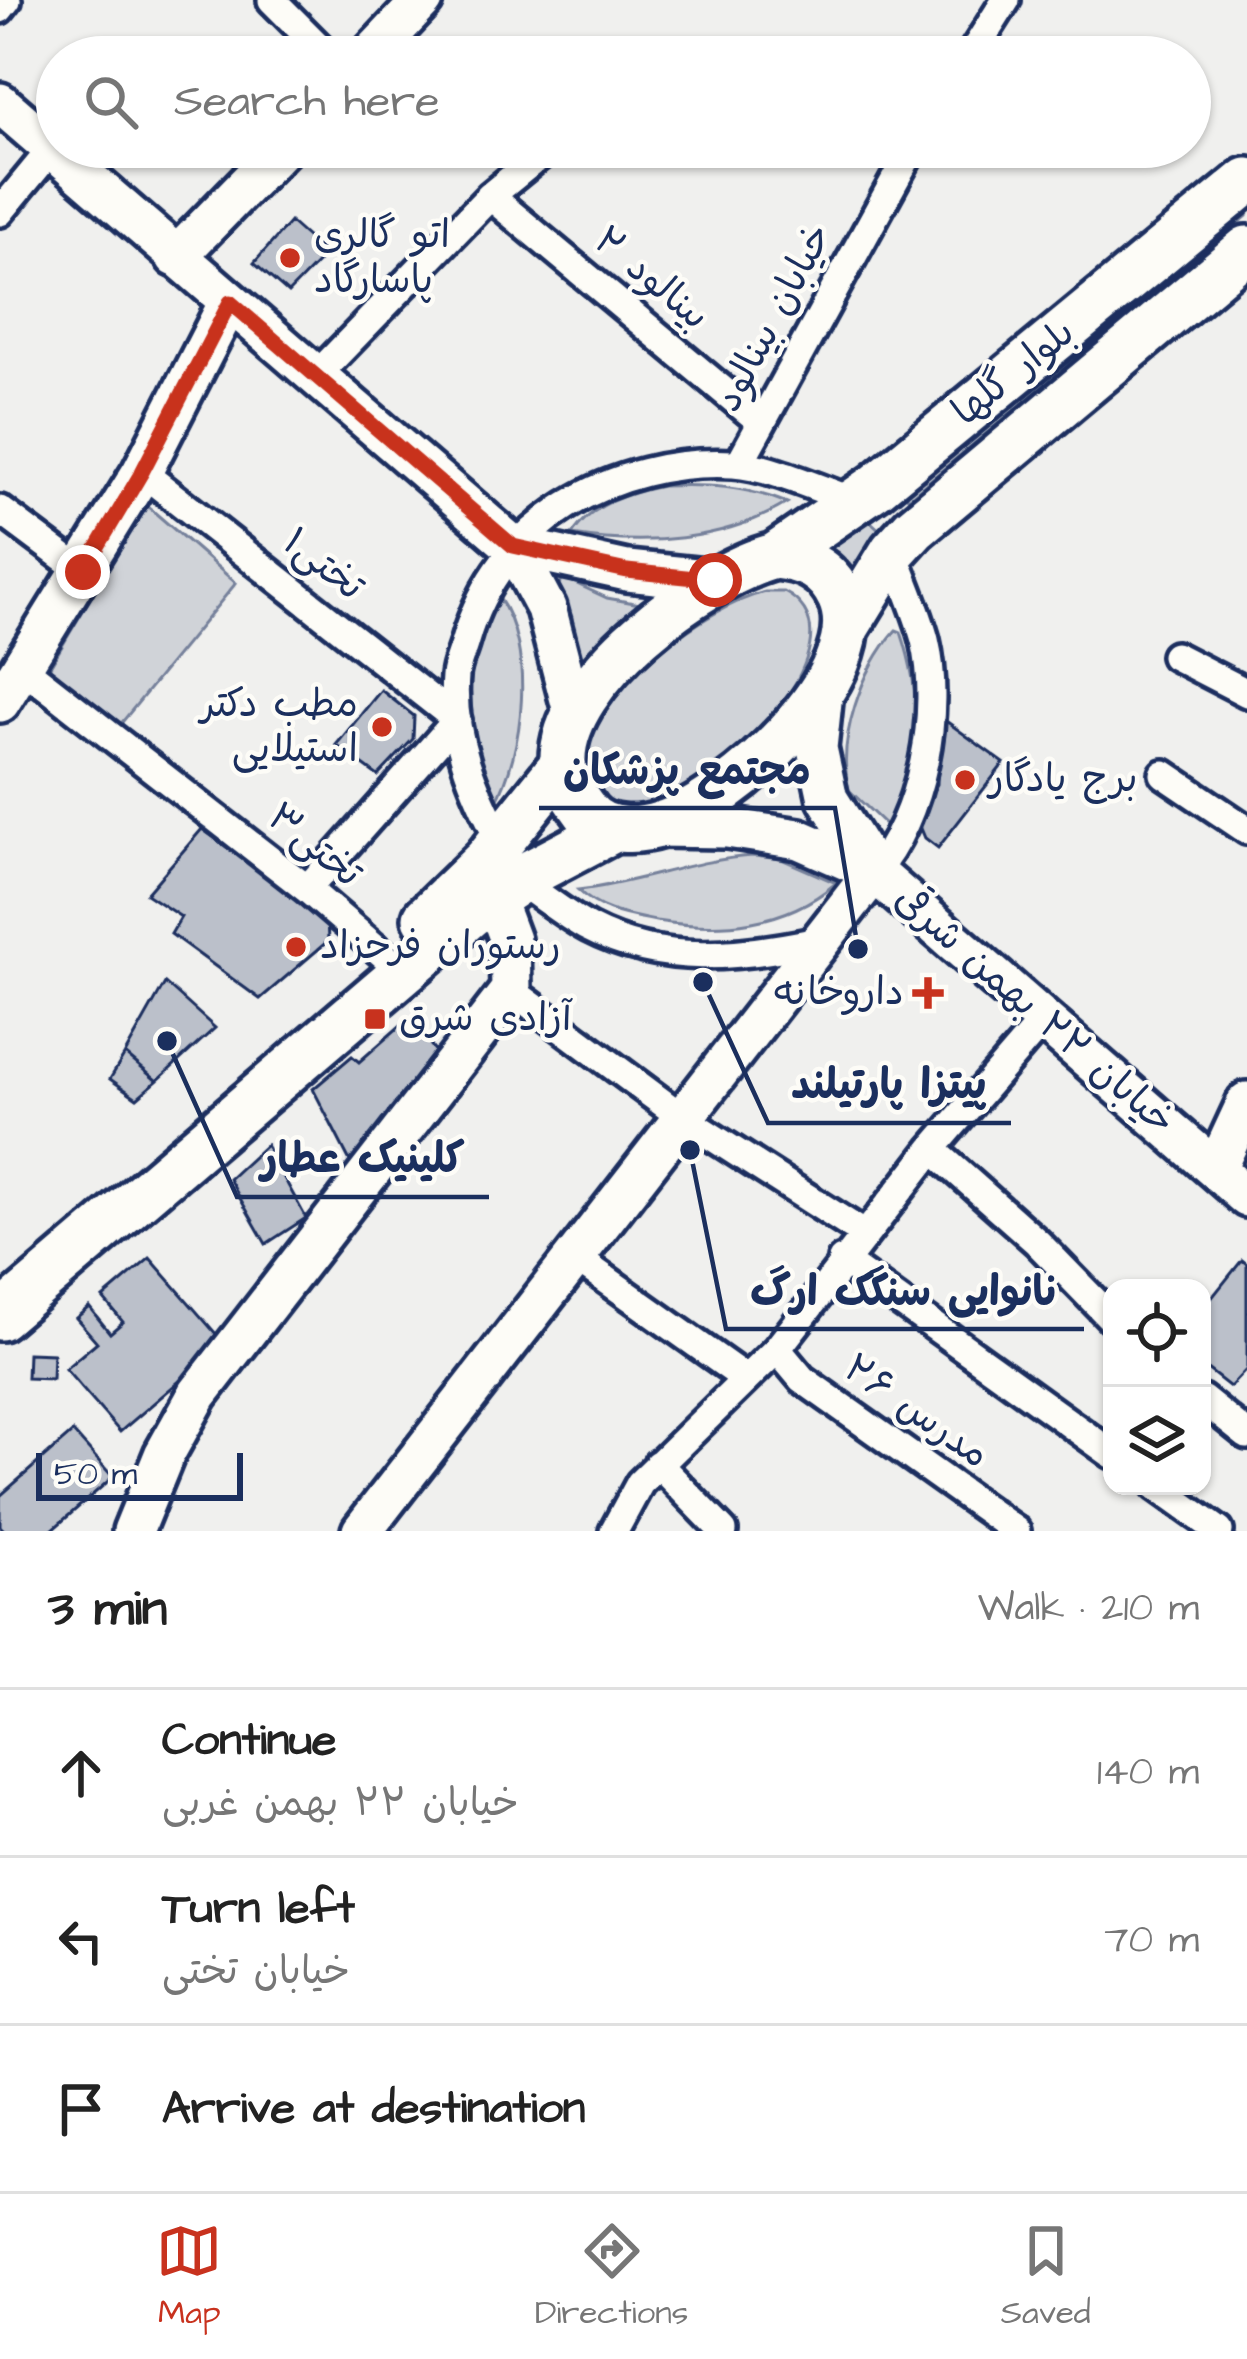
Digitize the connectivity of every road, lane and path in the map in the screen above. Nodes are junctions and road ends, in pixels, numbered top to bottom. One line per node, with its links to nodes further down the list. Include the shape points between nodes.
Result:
1 (8, 0): 5 (street)
2 (272, 0): 6 (street)
3 (423, 0): 7 (main road)
4 (1006, 0): 8 (street)
5 (0, 9)
6 (307, 36)
7 (389, 36)
8 (983, 36)
9 (0, 103): 10 (main road)
10 (36, 135)
11 (36, 168): 18 (street)
12 (73, 168): 20 (main road)
13 (263, 168): 20 (main road)
14 (524, 168): 17 (street)
15 (901, 168): 23 (street, خیابان بینالود)
16 (1247, 181): 26 (main road, بلوار گلها)
17 (490, 196): 22 (street); 23 (street, بینالود ۲)
18 (0, 212)
19 (1247, 249): 28 (main road, بلوار گلها)
20 (176, 257): 21 (main road)
21 (230, 302): 22 (main road); 25 (main road)
22 (315, 377): 29 (main road)
23 (761, 422): 24 (street, خیابان بینالود)
24 (739, 464): 26 (street); 29 (street, via 635,473 568,502)
25 (142, 472): 31 (main road); 40 (street, تختی۱)
26 (866, 494): 28 (main road, via 901,523); 30 (main road, بلوار گلها)
27 (0, 510): 31 (street)
28 (903, 540): 33 (main road, بلوار گلها); 45 (street, via 926,643 926,753 896,847)
29 (513, 546): 32 (main road); 39 (main road, via 546,608); 40 (street, via 474,607 455,674)
30 (775, 556): 32 (main road, بلوار گلها); 33 (main road, via 798,558 835,585)
31 (83, 572): 35 (main road)
32 (715, 580): 39 (main road, بلوار گلها, via 631,642)
33 (846, 628): 36 (main road, بلوار گلها)
34 (1175, 656): 37 (street)
35 (22, 667): 38 (main road); 47 (street, تختی۳)
36 (824, 683): 43 (main road, بلوار گلها, via 797,726 742,781 680,819); 45 (main road, خیابان ۲۲ بهمن شرقی, via 817,748 828,799)
37 (1247, 693)
38 (0, 702)
39 (575, 719): 41 (main road)
40 (457, 720): 46 (street); 47 (street)
41 (563, 764): 43 (main road, via 592,819); 46 (main road)
42 (1164, 774): 44 (street)
43 (635, 828): 45 (main road, خیابان ۲۲ بهمن شرقی, via 727,828 799,839); 46 (main road, بلوار گلها)
44 (1247, 830)
45 (874, 872): 48 (main road); 51 (main road, خیابان ۲۲ بهمن شرقی)
46 (505, 873): 48 (street, via 632,946 746,956); 49 (main road, via 440,905); 50 (main road); 62 (main road)
47 (308, 889): 49 (street, تختی۳)
48 (818, 941): 53 (main road)
49 (384, 955): 60 (main road)
50 (512, 990): 53 (street); 71 (main road, via 198,1394)
51 (1044, 1019): 54 (street); 55 (main road, خیابان ۲۲ بهمن شرقی)
52 (1247, 1102): 55 (main road)
53 (683, 1118): 57 (street); 58 (main road)
54 (932, 1149): 57 (street); 61 (street)
55 (1216, 1169): 56 (main road, خیابان ۲۲ بهمن شرقی)
56 (1247, 1197)
57 (864, 1234): 59 (street)
58 (576, 1258): 64 (street); 72 (main road)
59 (842, 1260): 63 (street); 67 (street)
60 (0, 1277)
61 (1103, 1310)
62 (0, 1316)
63 (777, 1349): 64 (street); 70 (street, مدرس ۲۶, via 802,1379)
64 (746, 1379): 68 (street)
65 (1211, 1407): 66 (street)
66 (1247, 1435)
67 (1103, 1448)
68 (658, 1464): 73 (street); 74 (street)
69 (1169, 1495): 76 (street)
70 (981, 1521): 75 (street, مدرس ۲۶)
71 (134, 1531)
72 (362, 1531)
73 (614, 1531)
74 (723, 1531)
75 (1016, 1531)
76 (1219, 1531)

